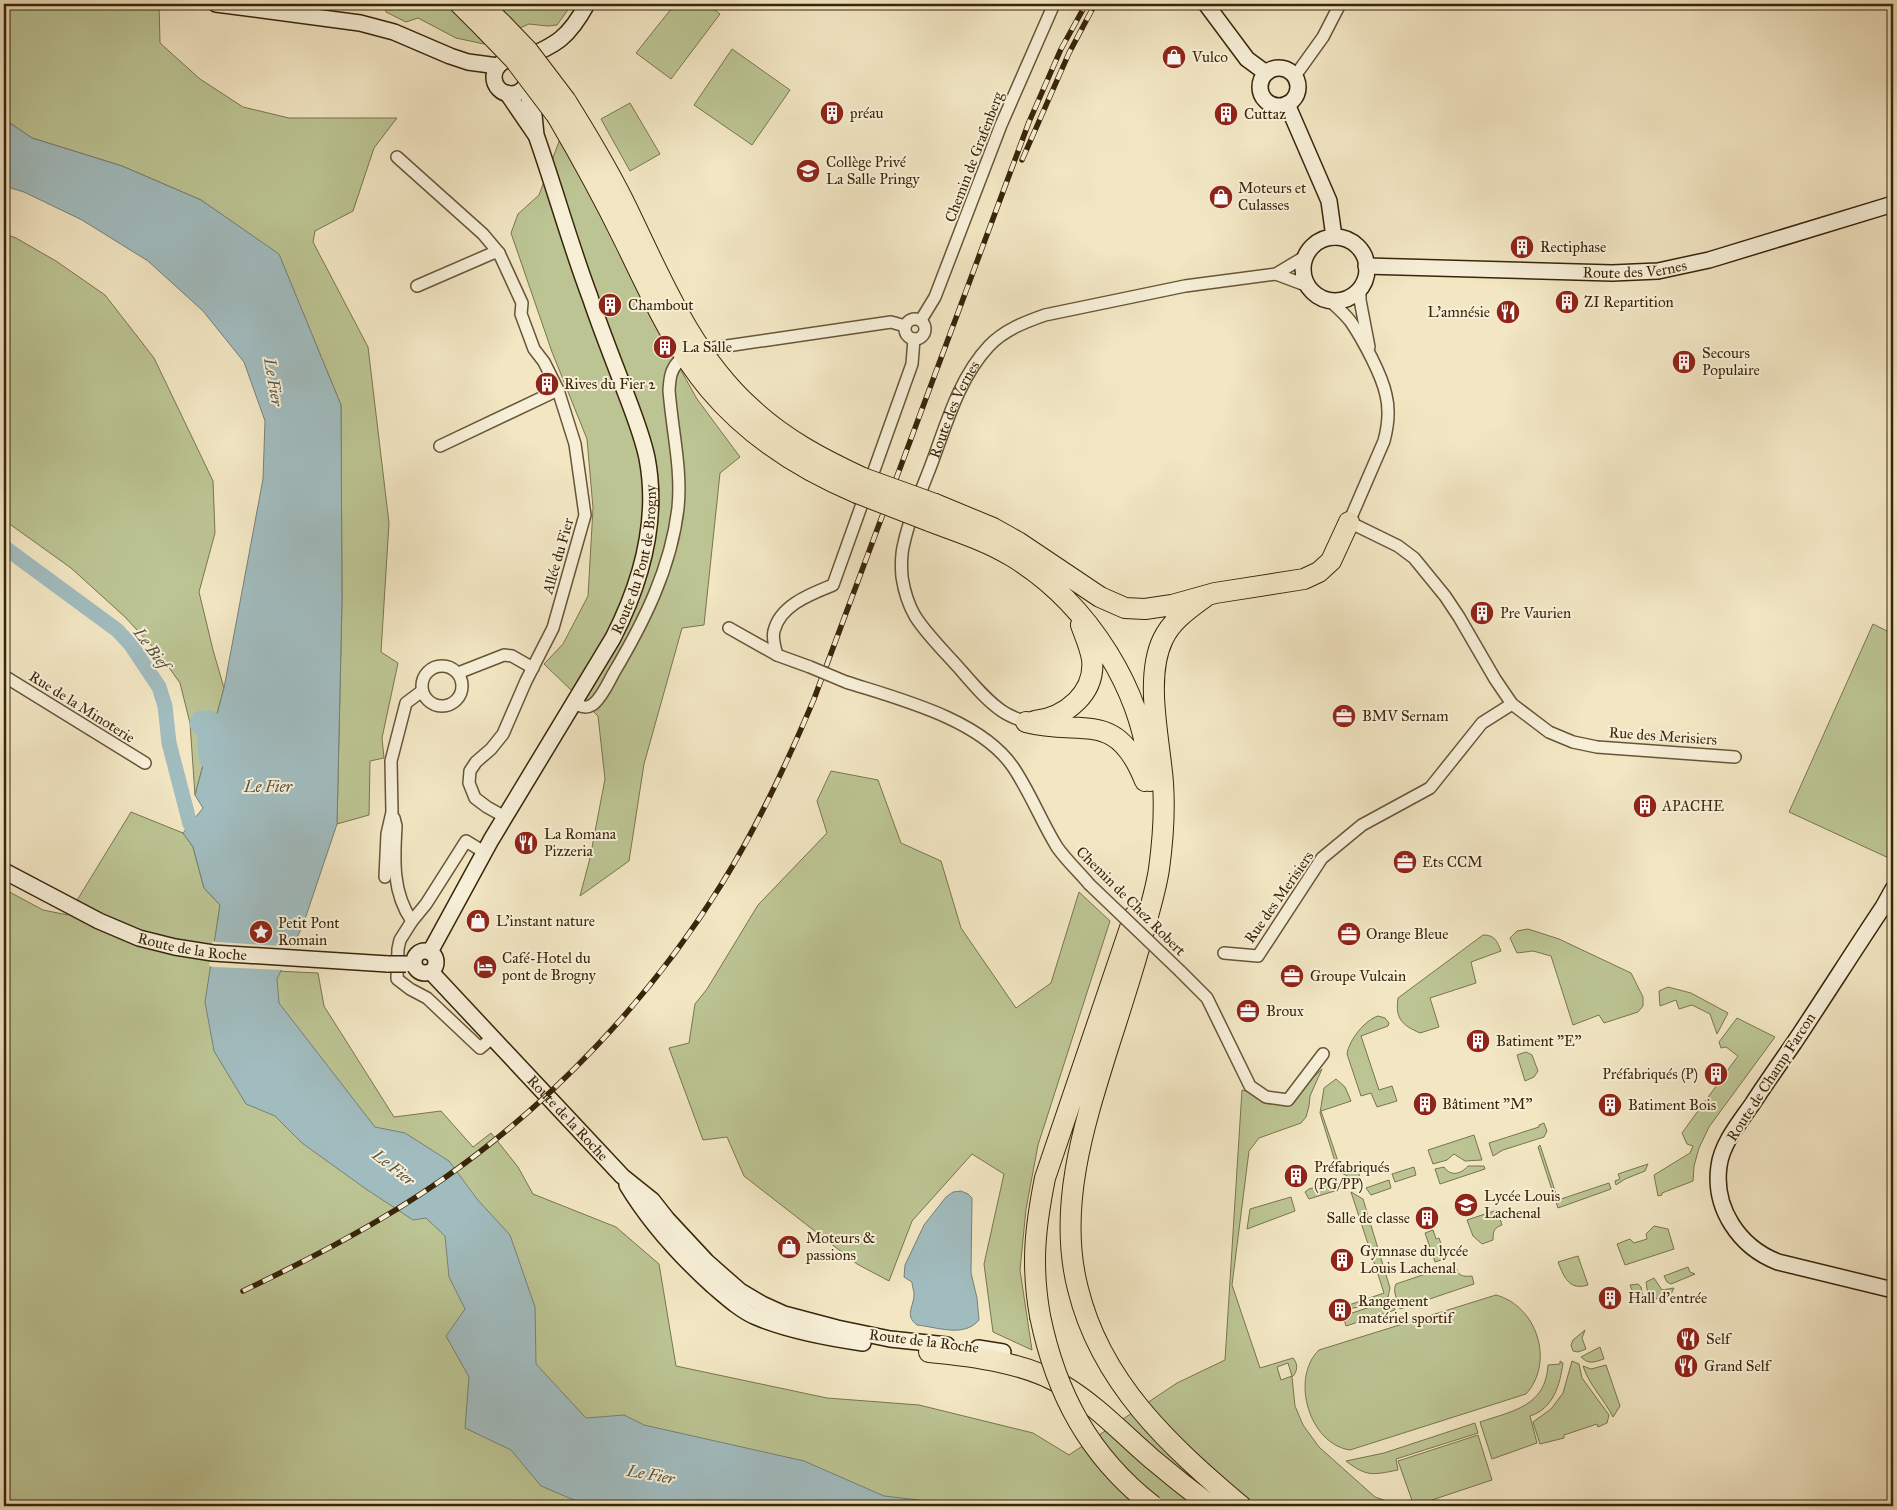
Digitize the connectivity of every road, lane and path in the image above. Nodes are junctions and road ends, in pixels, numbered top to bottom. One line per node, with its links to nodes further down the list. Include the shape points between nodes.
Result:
1 (216, 4): 11 (main road, via 360,23 394,32)
2 (460, 4): 8 (highway)
3 (482, 4): 8 (highway)
4 (587, 4): 9 (main road, via 565,37)
5 (1054, 4): 31 (street, Chemin de Grafenberg, via 1000,125 935,297)
6 (1206, 4): 13 (main road, via 1247,59)
7 (1340, 4): 14 (street)
8 (494, 26): 39 (highway, bridge, via 514,59 593,145 683,322 730,387 775,428 860,486)
9 (546, 49): 10 (main road); 15 (main road)
10 (517, 61): 12 (main road, via 507,60); 15 (main road, via 524,66)
11 (468, 62): 12 (main road); 16 (main road)
12 (498, 66): 16 (main road)
13 (1266, 74): 14 (main road, via 1274,68 1284,68); 18 (main road, via 1260,84 1263,96 1276,106)
14 (1295, 76): 18 (main road, via 1298,90)
15 (526, 80): 17 (main road, via 515,93); 19 (main road, Route du Pont de Brogny)
16 (495, 82): 17 (main road)
17 (507, 93): 19 (main road, Route du Pont de Brogny)
18 (1287, 104): 22 (main road, via 1329,201)
19 (536, 135): 50 (main road, Route du Pont de Brogny, via 641,437 650,479 650,524 639,575 613,638)
20 (397, 157): 23 (street, Allée du Fier, via 483,234)
21 (1893, 204): 25 (main road, Route des Vernes, via 1709,260 1658,271 1612,273)
22 (1334, 238): 24 (main road, via 1316,243); 25 (main road, via 1356,246)
23 (499, 253): 27 (street); 37 (street, Allée du Fier, via 522,303 521,314 534,349)
24 (1306, 256): 26 (street, Route des Vernes); 28 (main road, via 1303,271)
25 (1366, 266): 29 (main road)
26 (1276, 274): 28 (street, Route des Vernes); 52 (street, Route des Vernes, via 1185,286 1024,322 990,345 968,374 904,541 902,577 914,615 926,631 1001,711)
27 (417, 286)
28 (1308, 286): 30 (main road)
29 (1360, 288): 30 (main road, via 1348,298); 35 (street)
30 (1329, 300): 35 (street, via 1351,323)
31 (921, 320): 32 (street, via 914,318); 33 (street, via 925,332 921,338)
32 (905, 326): 33 (street, via 905,332); 34 (street, via 890,322)
33 (914, 339): 45 (street, via 912,364 833,585 785,611 773,633)
34 (713, 348)
35 (1372, 360): 40 (street, via 1386,393 1387,429)
36 (678, 362): 50 (street, via 670,376 670,390 679,484 678,509 661,578 635,637 602,693 592,705 583,707)
37 (558, 390): 38 (street); 46 (street, Allée du Fier, via 575,444 586,515 553,628)
38 (440, 446)
39 (932, 512): 41 (highway, via 994,528); 43 (highway, via 1012,556 1049,584)
40 (1349, 522): 42 (highway, via 1331,561 1319,572 1304,579); 51 (street, Rue des Merisiers, via 1398,546 1414,558 1459,617)
41 (1046, 561): 42 (highway, via 1100,597 1125,608 1157,609); 55 (highway, via 1096,615 1129,666 1153,726)
42 (1205, 597): 55 (highway, via 1171,625 1156,655 1154,686)
43 (1076, 612): 52 (highway, via 1092,660 1087,687 1065,711 1044,720); 56 (highway, via 1105,649 1127,691 1142,736)
44 (730, 628): 45 (street, Chemin de Chez Robert)
45 (777, 655): 69 (street, Chemin de Chez Robert, bridge, via 846,682 931,709 999,750 1013,767 1058,848 1090,884 1207,998 1250,1086 1266,1097 1288,1100)
46 (533, 668): 47 (street, via 504,655); 58 (street, Allée du Fier, via 503,734 473,766 469,777 475,798)
47 (458, 673): 49 (street, via 441,665 432,668 425,675); 49 (street, via 461,692 447,705 429,701)
48 (4, 676): 54 (street, Rue de la Minoterie)
49 (422, 690): 57 (street, via 406,703 395,743 391,761)
50 (574, 703): 58 (main road, Route du Pont de Brogny)
51 (1512, 704): 53 (street, Rue des Merisiers, via 1549,732 1573,742 1597,747); 65 (street, Rue des Merisiers, via 1482,723 1430,788 1362,825 1322,858 1258,956)
52 (1026, 722): 56 (highway, via 1050,727 1093,728 1112,735 1134,759)
53 (1735, 757)
54 (145, 763)
55 (1163, 783): 77 (highway, via 1164,826 1158,872 1134,966 1084,1129 1072,1195 1070,1232 1078,1289 1106,1363 1145,1416 1187,1459)
56 (1151, 799): 74 (highway, bridge, via 1149,843 1140,895 1057,1141 1040,1204 1034,1252 1036,1296 1047,1347 1069,1405 1101,1455)
57 (392, 812): 61 (street, via 387,834); 63 (street, via 396,826 395,877 404,910)
58 (505, 817): 59 (main road, Route du Pont de Brogny)
59 (484, 852): 63 (street, via 466,841); 64 (main road, Route du Pont de Brogny)
60 (4, 871): 66 (main road, Route de la Roche, bridge, via 98,921 139,938 186,949 238,955)
61 (385, 877)
62 (1893, 889): 71 (main road, Route de Champ Farcon, via 1795,1042 1734,1129 1722,1152 1718,1184 1722,1204 1731,1223 1743,1240 1765,1257)
63 (412, 921): 68 (street, via 400,940 398,979 426,998 480,1048)
64 (430, 952): 66 (main road, via 418,953); 67 (main road, via 436,959)
65 (1224, 953)
66 (410, 964): 67 (main road, via 422,974)
67 (431, 972): 68 (main road, Route de la Roche)
68 (492, 1038): 70 (main road, Route de la Roche)
69 (1323, 1054)
70 (622, 1176): 72 (main road, Route de la Roche, via 656,1228 729,1300 756,1317 836,1339); 73 (main road, Route de la Roche, via 652,1200 707,1262 740,1291 762,1304 784,1314 890,1339)
71 (1893, 1290)
72 (929, 1352): 75 (highway, Route de la Roche, via 992,1360 1063,1385)
73 (1003, 1352): 76 (highway, Route de la Roche, via 1057,1371 1094,1394 1116,1410 1173,1464)
74 (1153, 1506)
75 (1211, 1506)
76 (1231, 1506)
77 (1241, 1506)

